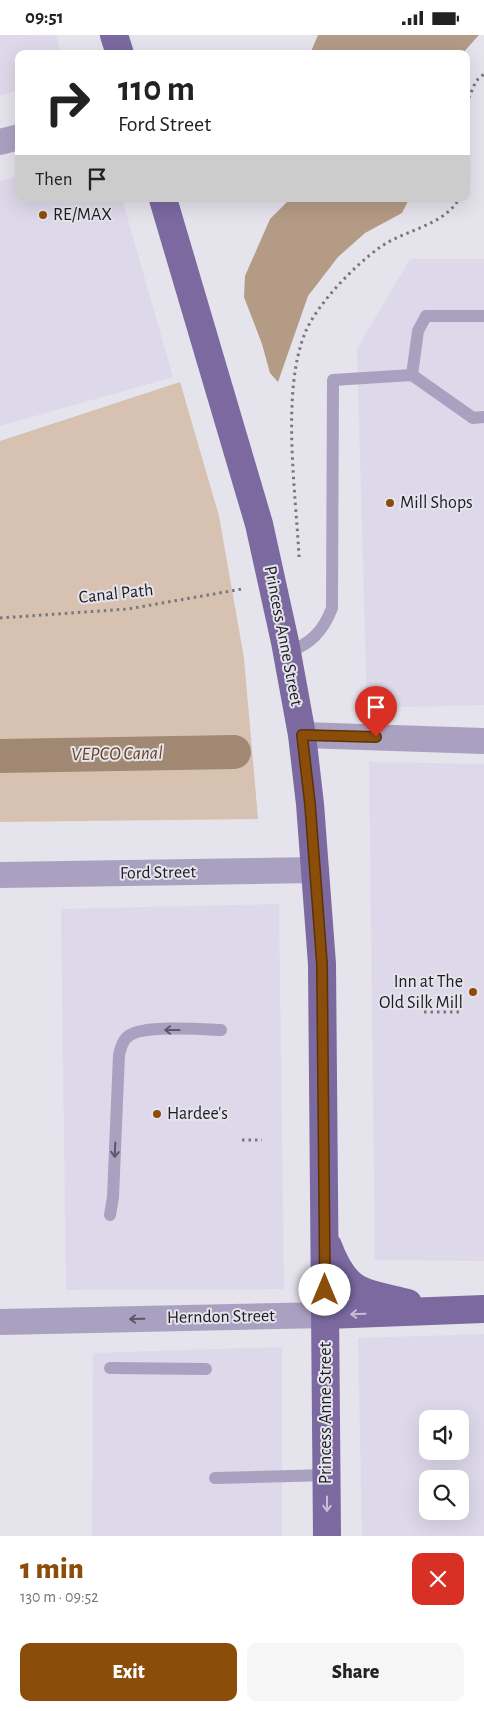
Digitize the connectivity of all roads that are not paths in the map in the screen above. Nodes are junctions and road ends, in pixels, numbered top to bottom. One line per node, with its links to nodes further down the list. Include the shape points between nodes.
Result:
1 (114, 35): 2 (main road)
2 (119, 50)
3 (15, 138): 4 (street)
4 (0, 142)
5 (164, 202): 9 (main road, Princess Anne Street, via 259,524)
6 (484, 316): 7 (lane, via 426,317 418,331)
7 (412, 375): 8 (lane, via 473,417); 9 (lane, via 333,380 332,608 316,637)
8 (484, 417)
9 (287, 653): 10 (main road, Princess Anne Street)
10 (302, 735): 11 (street); 12 (main road, Princess Anne Street)
11 (484, 741)
12 (316, 870): 13 (street, Ford Street); 16 (main road, Princess Anne Street, via 322,964)
13 (0, 875)
14 (221, 1030): 15 (lane, one-way to 15, via 140,1031 125,1040 119,1055)
15 (110, 1215)
16 (325, 1237): 18 (main road, Herndon Street, via 339,1271 353,1287); 19 (main road, Princess Anne Street)
17 (484, 1309): 18 (main road, Herndon Street)
18 (442, 1311): 19 (main road, Herndon Street, one-way to 19)
19 (326, 1315): 20 (street, Herndon Street, one-way to 20); 23 (main road, Princess Anne Street)
20 (0, 1322)
21 (110, 1368): 22 (lane)
22 (206, 1369)
23 (326, 1475): 24 (lane); 25 (main road, Princess Anne Street, one-way to 25)
24 (215, 1478)
25 (327, 1536)

